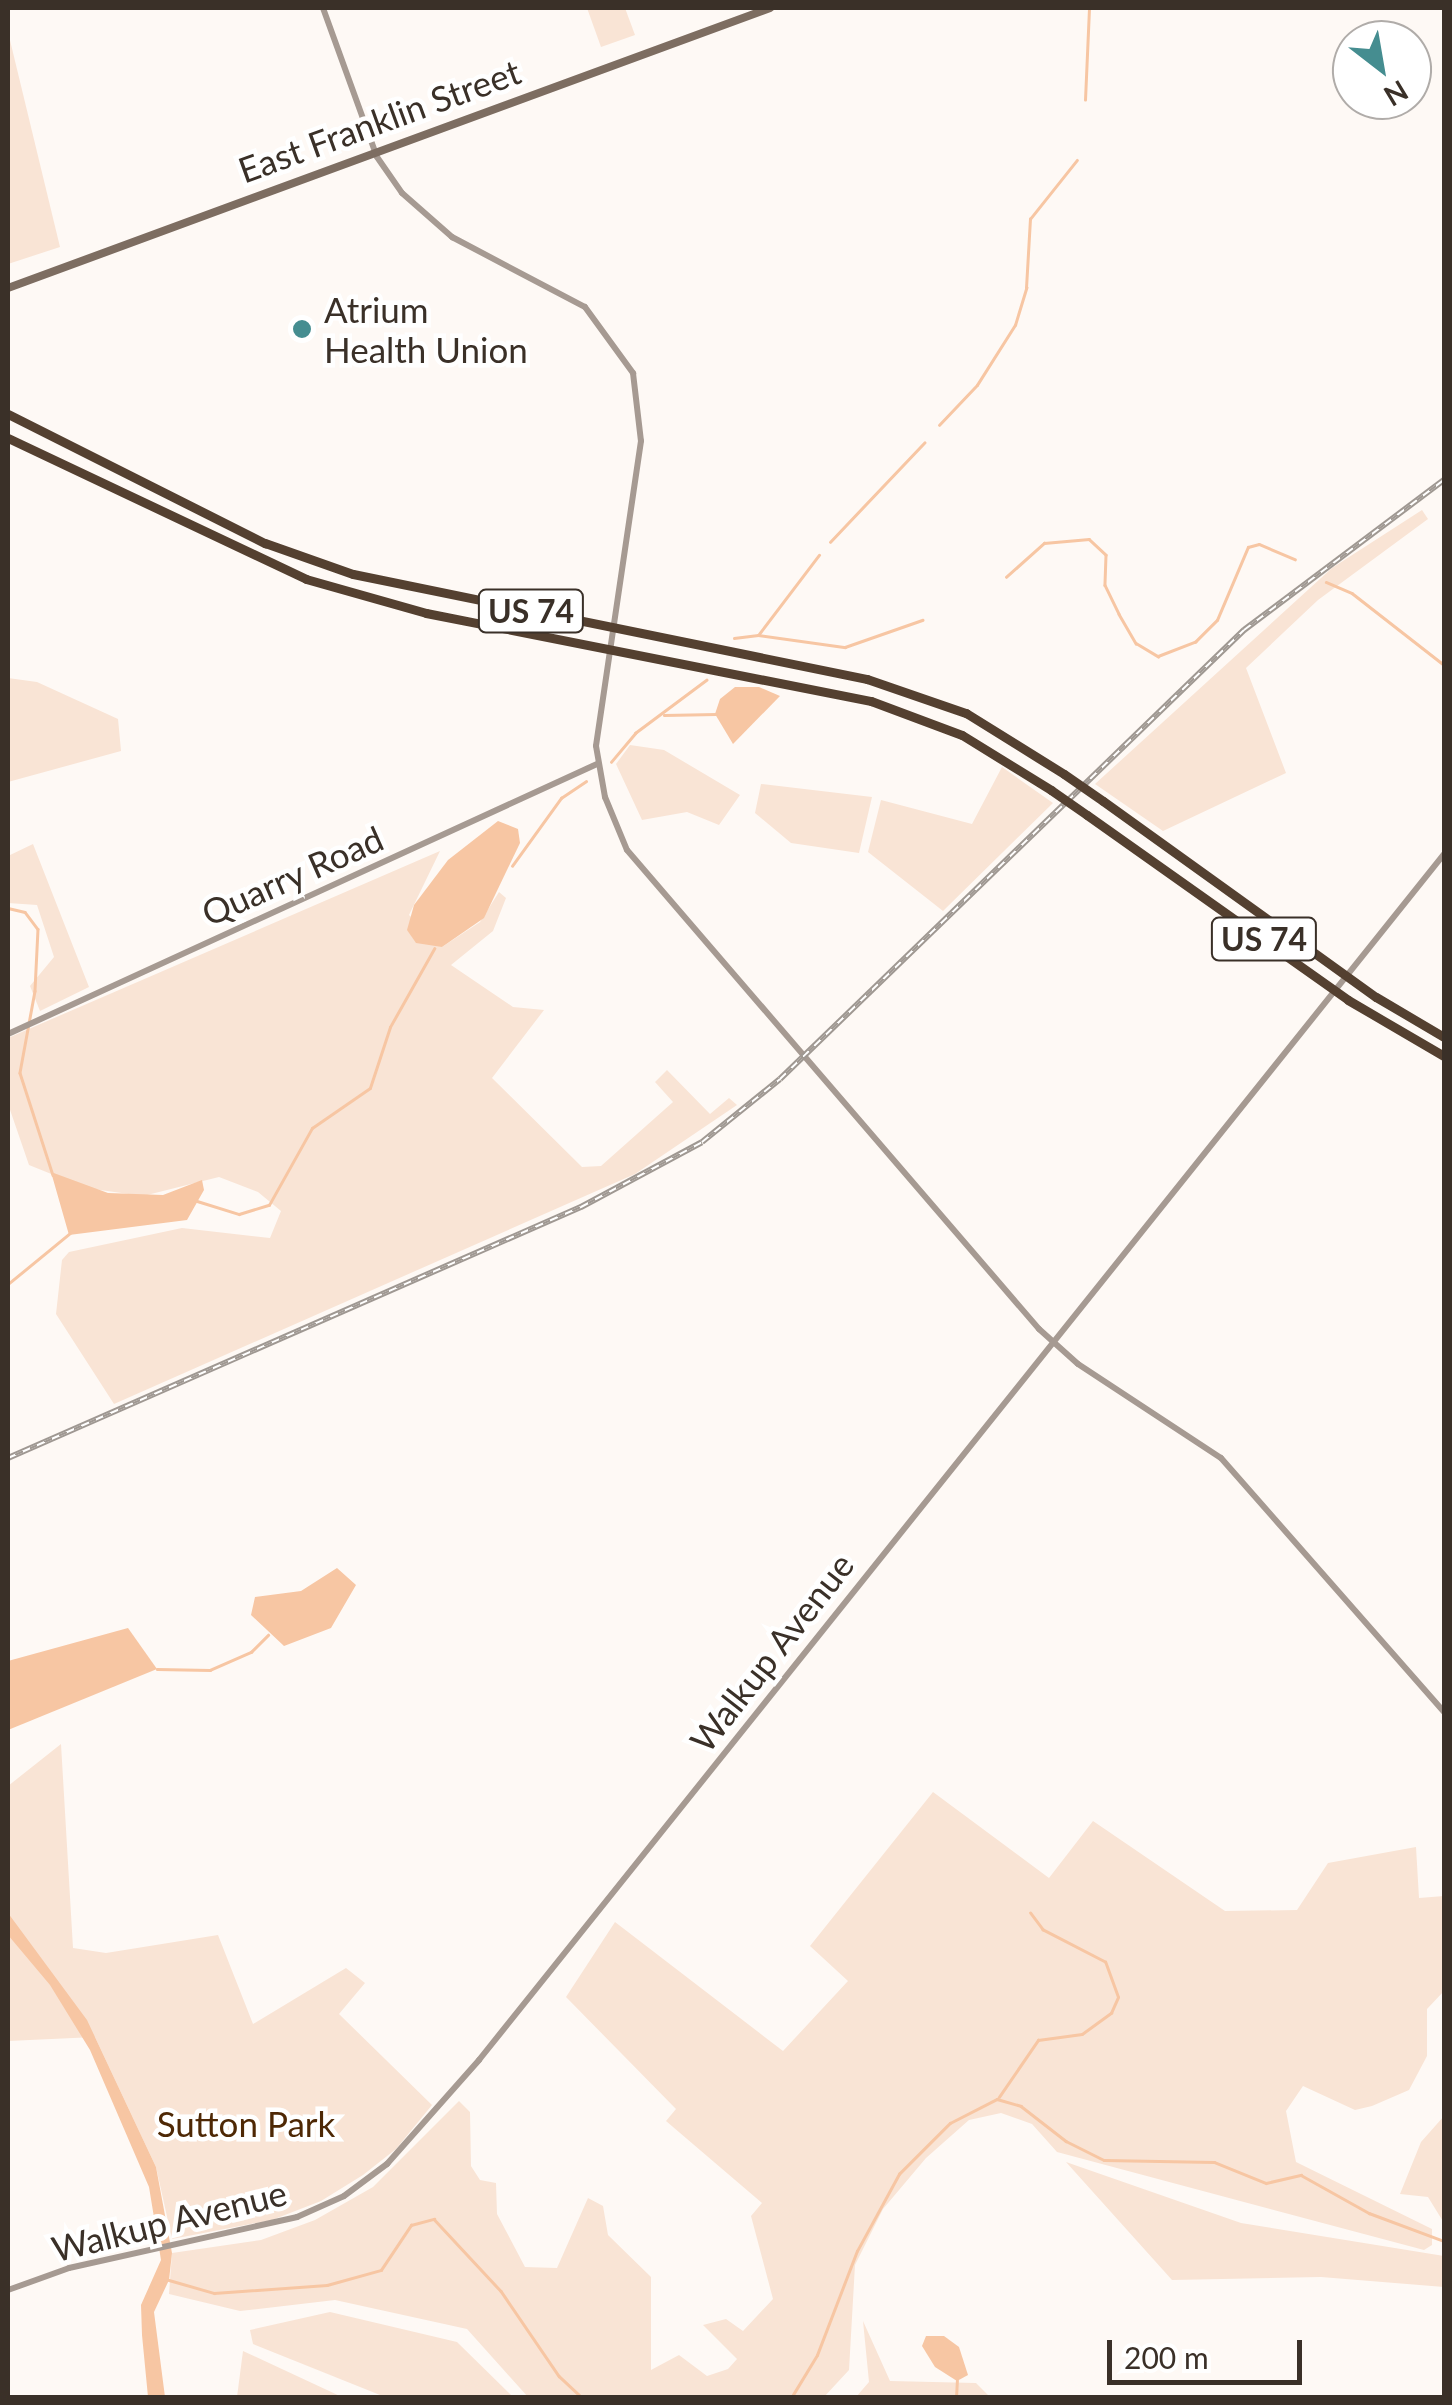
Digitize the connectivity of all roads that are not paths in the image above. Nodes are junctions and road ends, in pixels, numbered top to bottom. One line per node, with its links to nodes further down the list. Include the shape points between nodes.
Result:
1 (324, 8): 3 (street)
2 (770, 8): 3 (main road, East Franklin Street)
3 (375, 150): 4 (main road, East Franklin Street); 7 (street, via 402,192 452,237 572,298 626,360 641,410 641,437)
4 (8, 288)
5 (8, 414): 7 (highway, US 74, via 266,543 336,568)
6 (8, 438): 8 (highway, US 74, via 306,579 426,613)
7 (614, 628): 8 (street); 11 (highway, US 74, bridge, via 866,679 937,700 1103,800)
8 (610, 648): 9 (street); 12 (highway, US 74, bridge, via 856,697 928,718 1052,790)
9 (597, 764): 13 (street, Quarry Road); 16 (street, via 627,850)
10 (1444, 854): 11 (street, Walkup Avenue)
11 (1349, 975): 12 (street, Walkup Avenue); 14 (highway, US 74)
12 (1336, 991): 15 (highway, US 74); 16 (street, Walkup Avenue)
13 (8, 1034)
14 (1444, 1037)
15 (1444, 1056)
16 (1051, 1340): 17 (street, via 1221,1458); 18 (street, Walkup Avenue, via 387,2164 324,2206 269,2226)
17 (1444, 1712)
18 (8, 2290)

